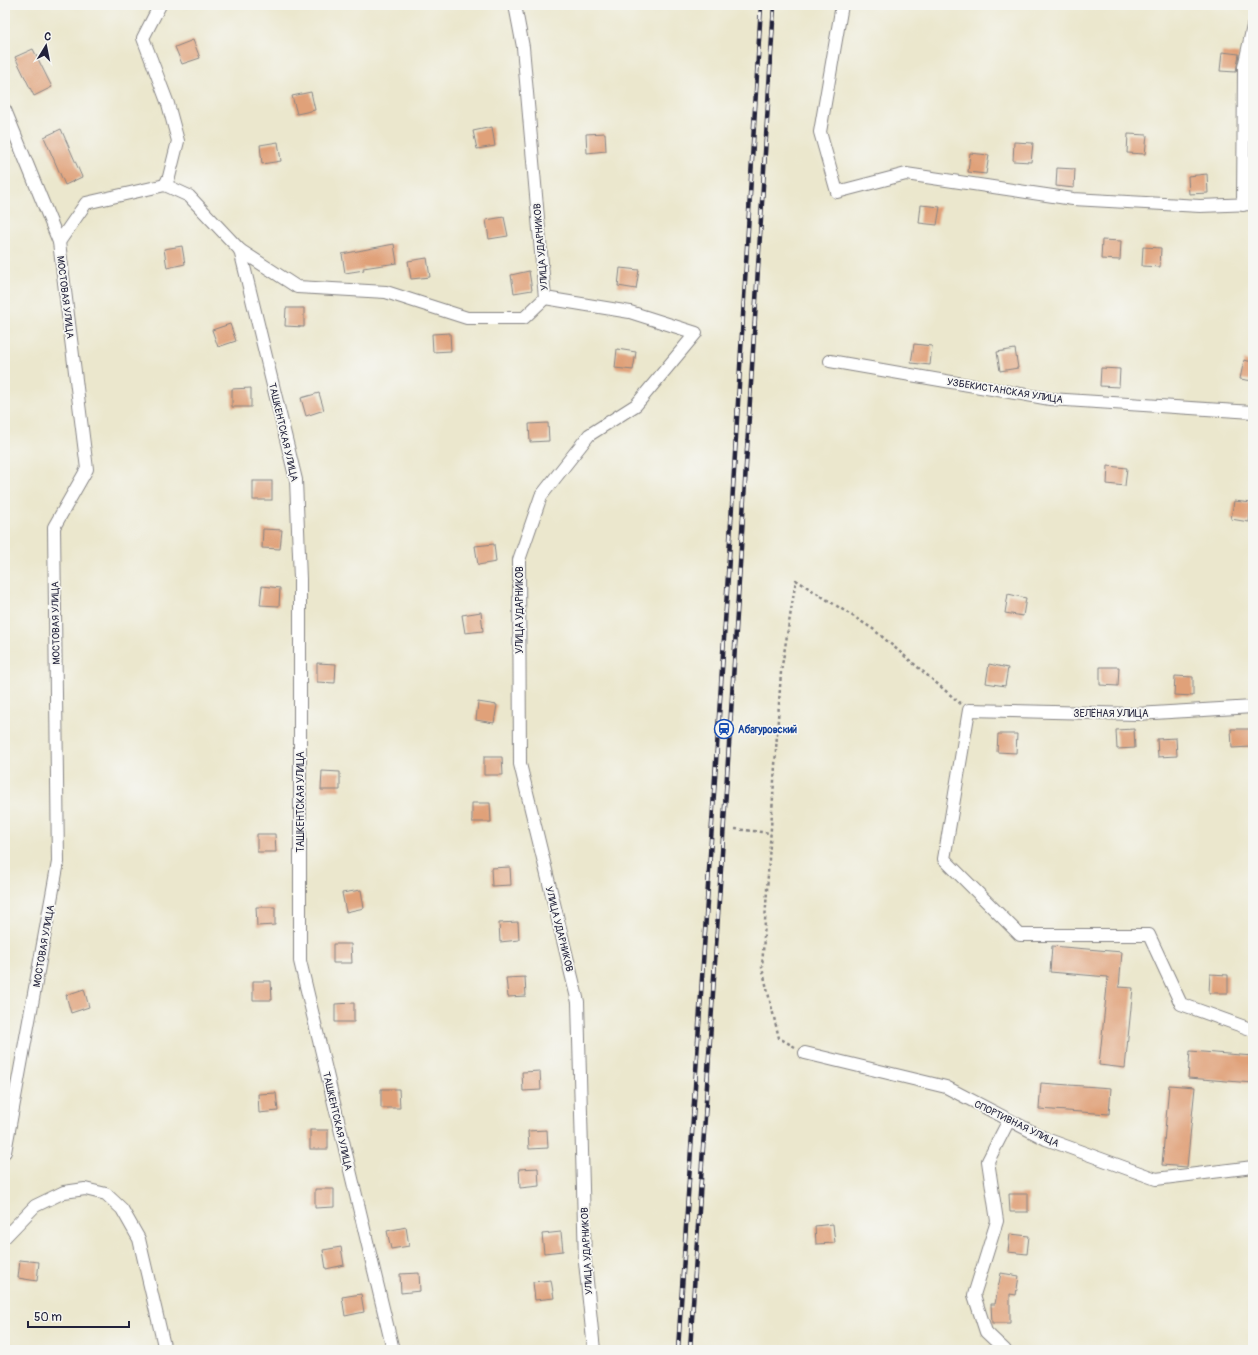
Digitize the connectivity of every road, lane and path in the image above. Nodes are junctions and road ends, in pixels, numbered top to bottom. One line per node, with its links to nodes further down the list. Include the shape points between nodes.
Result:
1 (160, 5): 6 (street, via 143,38 168,104 178,141)
2 (515, 5): 10 (street, УЛИЦА УДАРНИКОВ, via 524,47)
3 (842, 5): 7 (street, via 820,132 837,192 906,174 1073,199 1200,206)
4 (1253, 26): 7 (street, via 1244,67)
5 (5, 110): 8 (street, МОСТОВАЯ УЛИЦА)
6 (165, 185): 8 (street, via 86,203); 9 (street, via 189,196)
7 (1248, 205)
8 (59, 242): 20 (street, МОСТОВАЯ УЛИЦА, via 87,469 54,527 58,862)
9 (240, 250): 10 (street, via 297,287 386,292 467,318 524,318); 24 (street, ТАШКЕНТСКАЯ УЛИЦА, via 296,480 300,580 300,962)
10 (545, 298): 25 (street, УЛИЦА УДАРНИКОВ, via 630,312 696,333 636,405 589,435 541,496 519,560 520,764 578,1002 585,1262)
11 (830, 361): 12 (street, УЗБЕКИСТАНСКАЯ УЛИЦА, via 1050,399)
12 (1253, 412)
13 (1253, 707): 14 (street, ЗЕЛЁНАЯ УЛИЦА, via 1137,714)
14 (969, 710): 16 (path, via 872,629 796,580 781,672); 17 (street, via 944,859 1020,936 1149,935 1181,1004)
15 (735, 829): 16 (path)
16 (771, 834): 18 (path, via 762,968 779,1038)
17 (1253, 1030)
18 (806, 1053): 19 (street, СПОРТИВНАЯ УЛИЦА, via 946,1088)
19 (1009, 1120): 21 (street, СПОРТИВНАЯ УЛИЦА, via 1046,1139 1156,1179); 26 (street, via 988,1161 997,1221 974,1295 986,1332)
20 (5, 1152)
21 (1253, 1167)
22 (5, 1236): 23 (street, via 35,1206 64,1192 85,1189 106,1194 122,1209 138,1239)
23 (165, 1350)
24 (393, 1350)
25 (594, 1350)
26 (1005, 1350)

